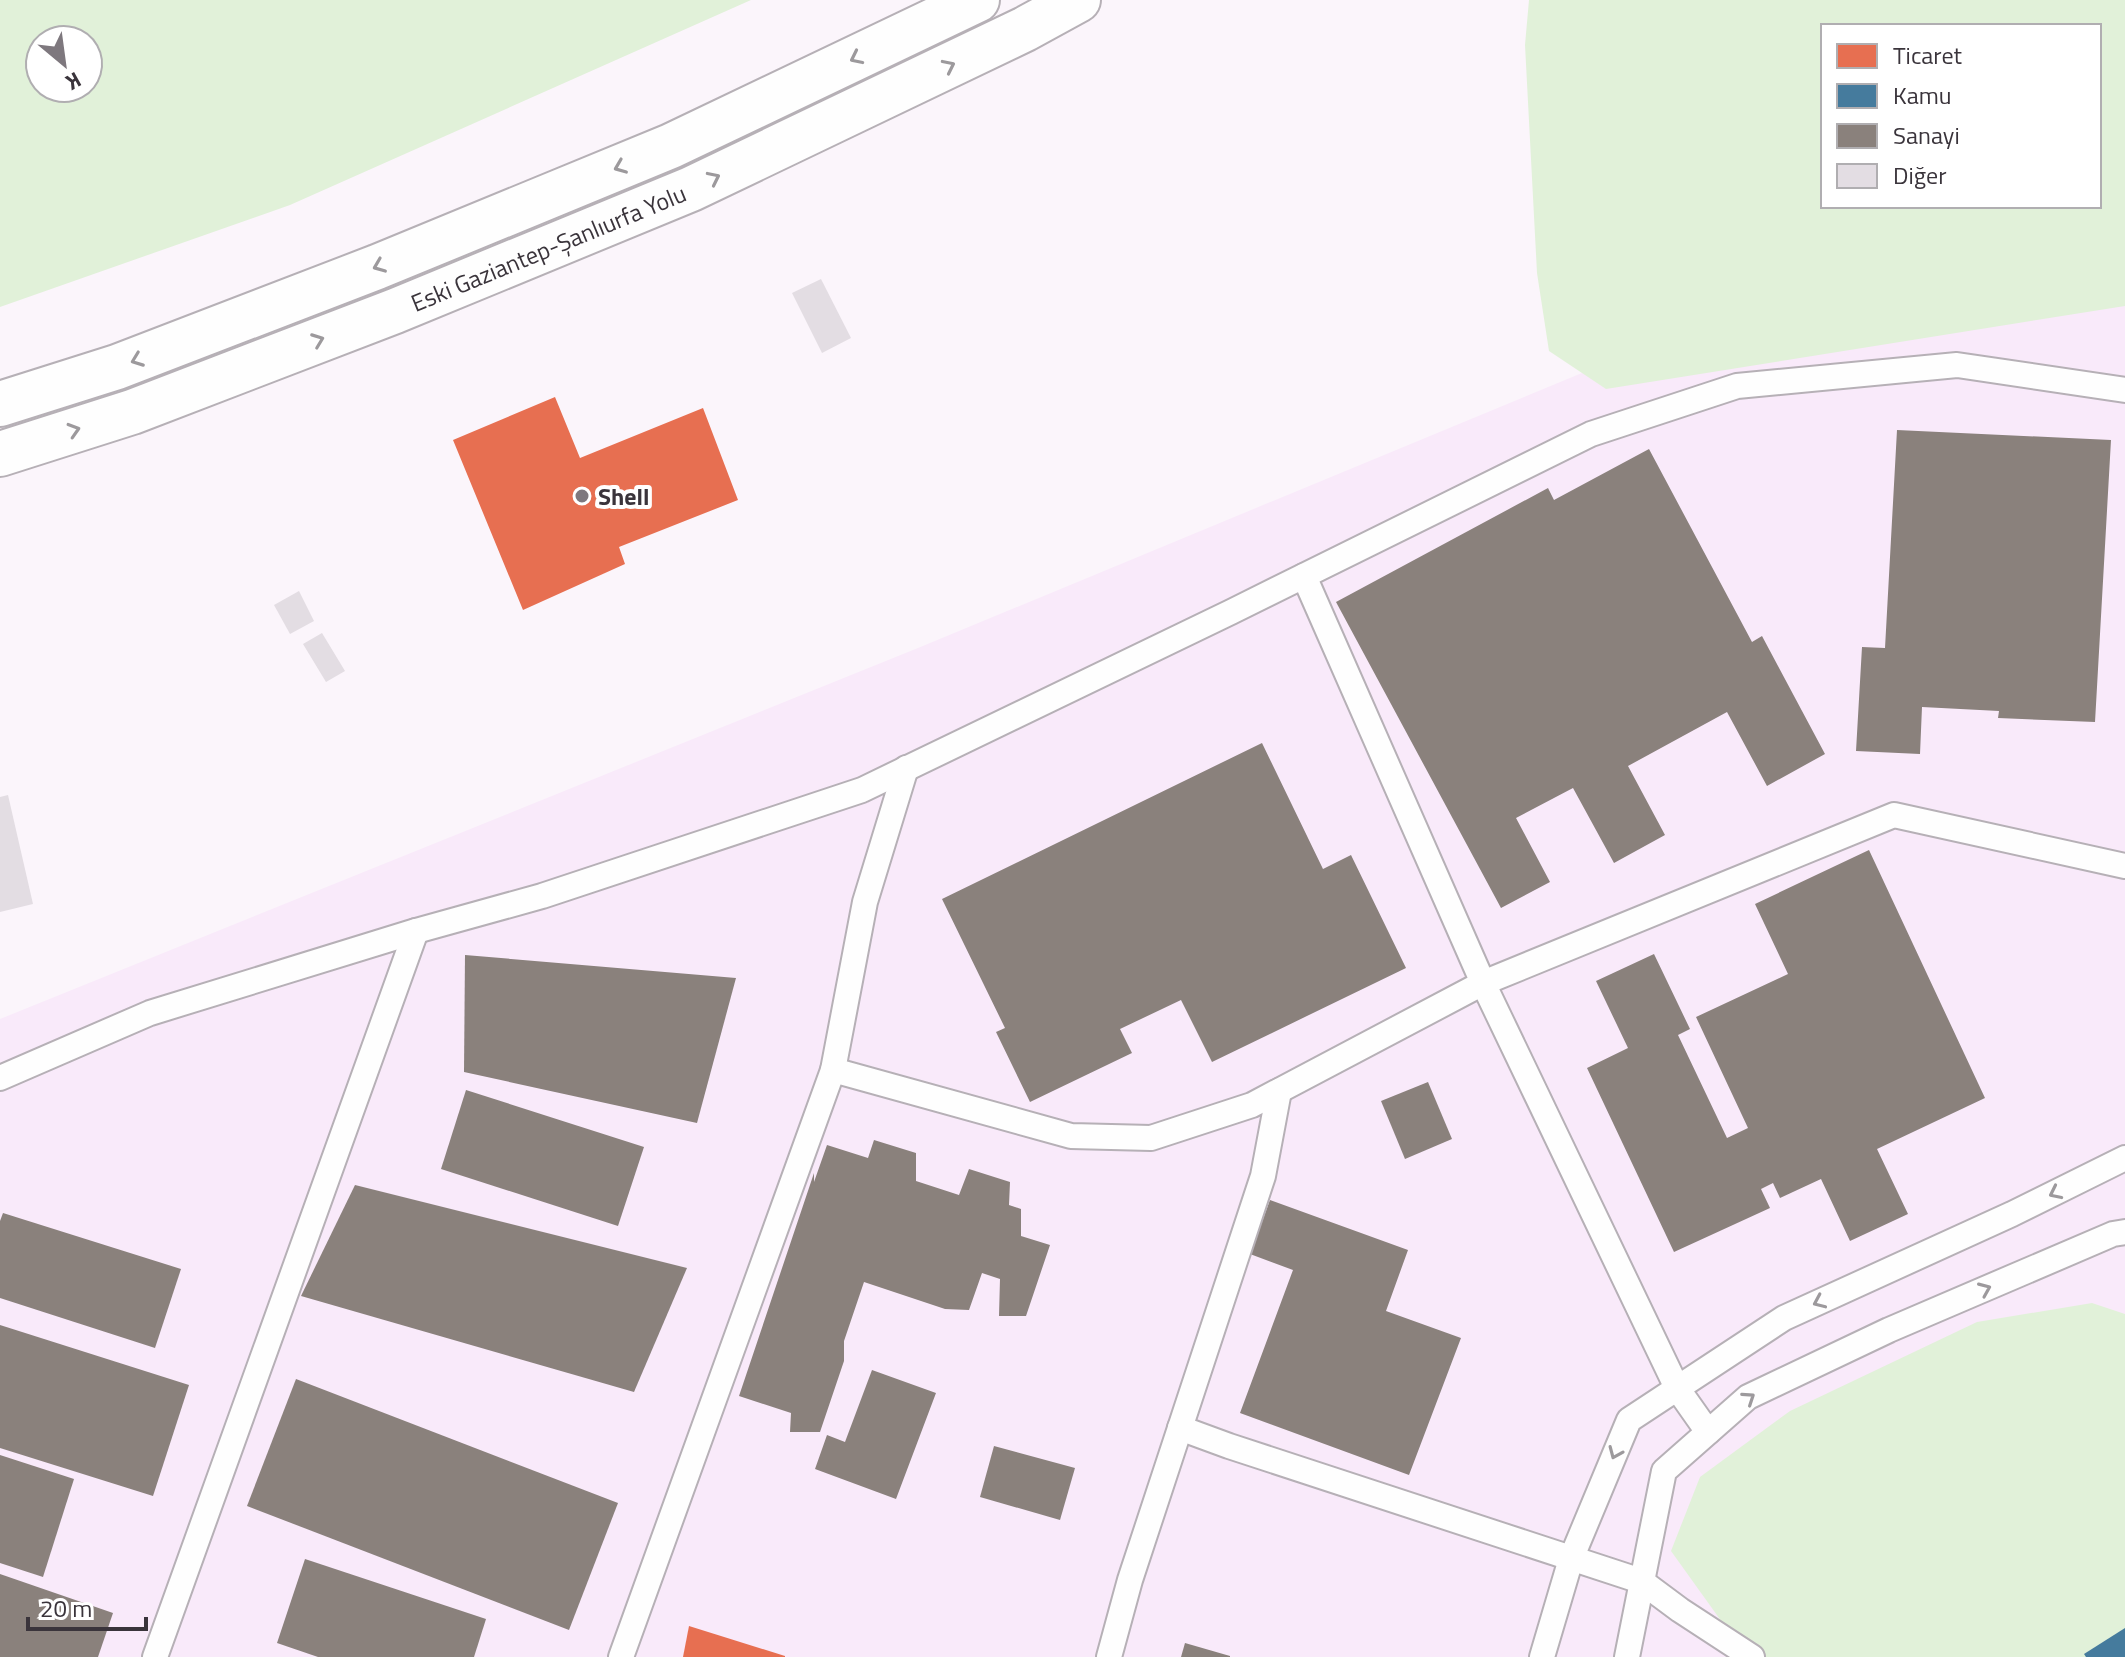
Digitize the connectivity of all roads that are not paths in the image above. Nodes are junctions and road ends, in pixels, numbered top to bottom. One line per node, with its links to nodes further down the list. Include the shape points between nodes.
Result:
1 (977, 0): 4 (main road, Eski Gaziantep-Şanlıurfa Yolu, one-way to 4, via 671,146 131,362)
2 (1078, 0): 5 (main road, Eski Gaziantep-Şanlıurfa Yolu, one-way to 2, via 132,412 691,189)
3 (2125, 390): 6 (lane, via 1957,365 1737,386 1591,434)
4 (0, 404)
5 (0, 454)
6 (1304, 576): 7 (lane); 10 (lane)
7 (906, 768): 9 (lane, via 847,795 542,896); 11 (lane, via 865,902)
8 (2125, 866): 10 (lane, via 1894,815)
9 (416, 931): 12 (lane, via 150,1013); 21 (lane)
10 (1483, 983): 13 (lane); 16 (lane)
11 (833, 1070): 13 (lane, via 1071,1136 1151,1138); 22 (lane)
12 (0, 1078)
13 (1279, 1091): 17 (lane, via 1263,1176)
14 (2125, 1158): 16 (lane, one-way to 16, via 1784,1318)
15 (2125, 1232): 18 (lane, one-way to 15, via 1748,1397 1889,1330)
16 (1677, 1388): 18 (lane); 19 (lane, one-way to 19, via 1629,1420)
17 (1180, 1428): 19 (lane); 23 (lane)
18 (1708, 1432): 20 (lane, via 1664,1471)
19 (1571, 1559): 20 (lane); 24 (lane)
20 (1641, 1581): 25 (lane); 26 (lane)
21 (155, 1657)
22 (621, 1657)
23 (1109, 1657)
24 (1542, 1657)
25 (1627, 1657)
26 (1752, 1657)

